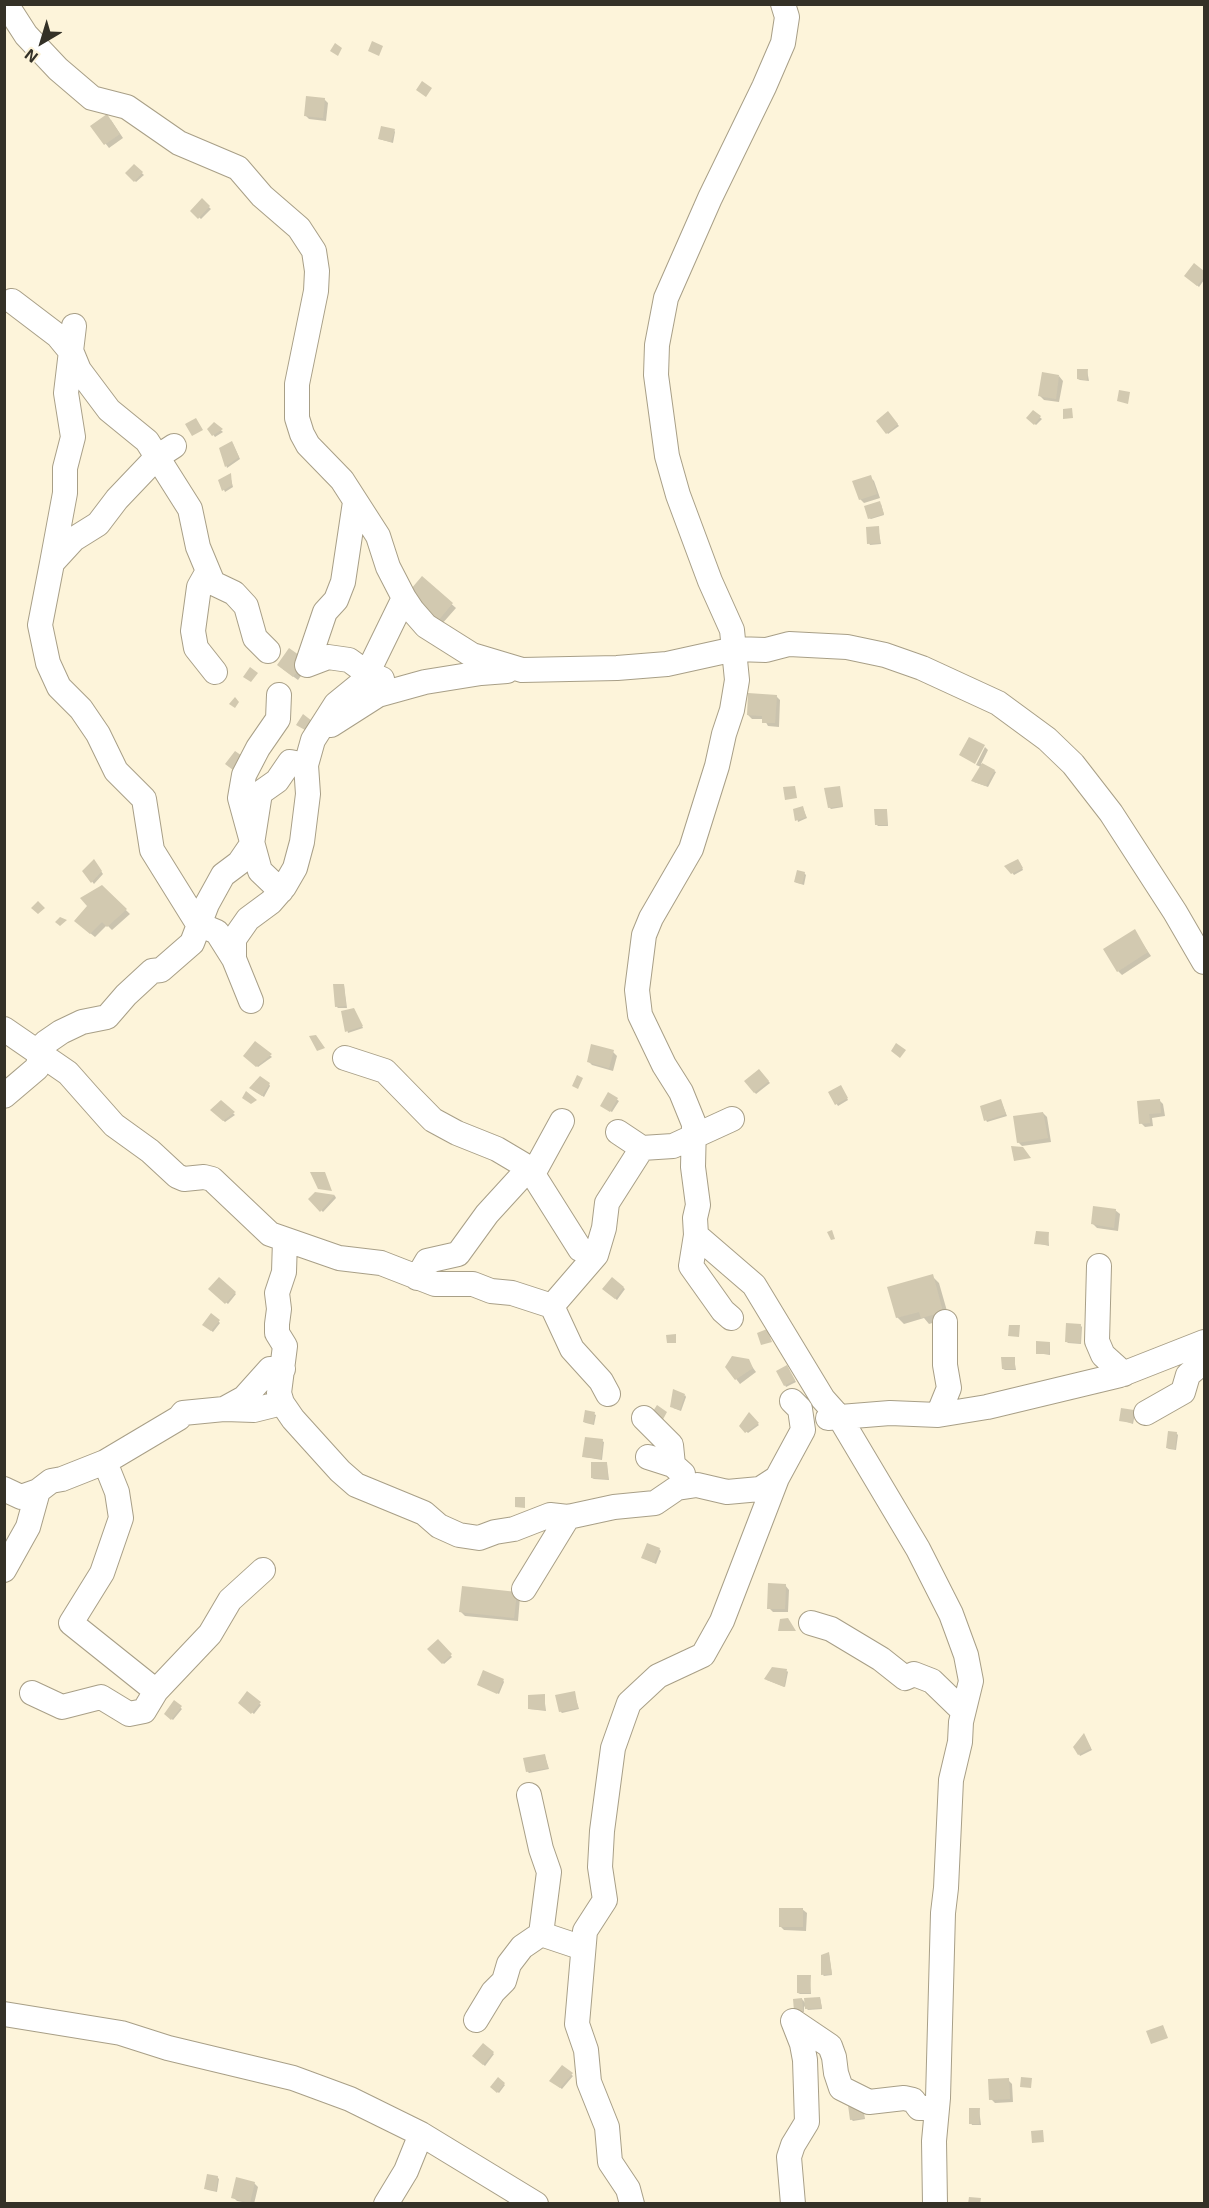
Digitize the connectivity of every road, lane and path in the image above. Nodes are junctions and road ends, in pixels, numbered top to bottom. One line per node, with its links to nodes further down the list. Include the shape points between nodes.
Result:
1 (6, 4): 7 (street, via 34,44 92,98 127,107 179,142 238,168 262,196 299,228 314,251 317,271 297,384 297,417 308,445 342,480)
2 (783, 4): 11 (street, via 787,17 783,43 666,298 657,345 656,375 667,456 710,581 732,630)
3 (12, 301): 5 (street, via 58,336)
4 (74, 326): 5 (street)
5 (72, 353): 6 (street, via 79,370 108,410); 8 (street, via 66,393 74,437)
6 (166, 452): 8 (street, via 117,499 98,524 74,539); 9 (street, via 190,509)
7 (355, 502): 10 (street, via 378,536); 15 (street, via 343,582 336,600 325,612 308,665 328,657 349,660)
8 (52, 562): 22 (street, via 40,625 48,663 58,687 81,709 98,734 116,771 144,799 152,850)
9 (208, 571): 12 (street, via 213,583 234,593 246,606 255,638); 14 (street, via 199,587 193,631 196,648)
10 (404, 598): 13 (street, via 426,626 472,655); 15 (street)
11 (735, 649): 13 (street, via 667,664); 24 (street, via 766,650 789,644 847,647 922,668 998,704 1047,739 1093,788); 33 (street, via 735,694 717,766 691,849 651,918 639,964 640,1015 681,1092 694,1124)
12 (268, 651)
13 (522, 670): 16 (street, via 481,673)
14 (214, 672)
15 (367, 673): 16 (street); 18 (street, via 363,682 336,704)
16 (404, 688): 18 (street, via 378,695)
17 (279, 695): 20 (street, via 278,719 244,775 240,798)
18 (313, 740): 19 (street)
19 (306, 765): 20 (street, via 290,762 277,781 260,793); 21 (street, via 308,794 302,842 296,868)
20 (252, 844): 21 (street, via 260,871); 22 (street, via 239,863 223,875)
21 (281, 891): 23 (street, via 248,919 234,939)
22 (198, 924): 23 (street, via 217,932); 27 (street, via 192,943 161,970 152,971 107,1017 60,1032 45,1043)
23 (234, 959): 25 (street)
24 (1204, 962)
25 (251, 1001)
26 (4, 1029): 27 (street)
27 (41, 1055): 29 (street, via 37,1068); 36 (street, via 68,1073 114,1125 150,1150 177,1176 212,1179 270,1234)
28 (345, 1058): 35 (street, via 385,1071 433,1120 497,1149)
29 (4, 1096)
30 (732, 1119): 33 (street)
31 (562, 1121): 35 (street)
32 (618, 1132): 34 (street)
33 (693, 1138): 34 (street, via 674,1146); 37 (street, via 698,1205 695,1218)
34 (642, 1148): 41 (street, via 607,1203 596,1255)
35 (531, 1171): 38 (street); 40 (street, via 487,1214 458,1254 427,1261)
36 (285, 1239): 40 (street, via 339,1258 381,1263); 46 (street, via 276,1324 285,1347)
37 (702, 1240): 42 (street, via 707,1270 702,1282); 54 (street, via 754,1284 823,1399)
38 (580, 1249)
39 (1099, 1266): 47 (street, via 1097,1341 1103,1355)
40 (417, 1278): 41 (street, via 435,1284 473,1284)
41 (552, 1306): 48 (street, via 572,1349)
42 (731, 1318)
43 (945, 1322): 52 (street, via 945,1365 950,1388)
44 (1204, 1342): 47 (street)
45 (1204, 1355): 51 (street, via 1203,1362 1188,1375 1183,1392)
46 (283, 1369): 49 (street, via 279,1393); 50 (street, via 270,1369 244,1398)
47 (1124, 1374): 52 (street, via 1022,1400)
48 (608, 1394)
49 (282, 1403): 50 (street, via 254,1410); 62 (street, via 356,1485 424,1513 459,1535 479,1538 550,1515)
50 (224, 1409): 56 (street, via 183,1413)
51 (1146, 1413)
52 (938, 1414): 54 (street)
53 (644, 1418): 57 (street, via 671,1445)
54 (840, 1418): 58 (street, via 797,1411 804,1430); 69 (street, via 918,1549 951,1614 971,1681)
55 (648, 1457): 57 (street)
56 (105, 1462): 61 (street, via 51,1481); 67 (street, via 117,1492 121,1518 102,1573 71,1623)
57 (673, 1465): 59 (street)
58 (777, 1478): 59 (street, via 759,1488 728,1492); 72 (street, via 722,1621 704,1655 658,1676 629,1703 613,1748 606,1800 600,1867 605,1900 585,1931)
59 (697, 1485): 62 (street, via 677,1488 655,1503)
60 (4, 1489): 61 (street, via 21,1497)
61 (38, 1491): 63 (street, via 28,1527)
62 (568, 1517): 65 (street)
63 (4, 1570)
64 (263, 1570): 67 (street, via 230,1600 210,1634)
65 (524, 1589)
66 (811, 1623): 69 (street, via 831,1629 905,1678 915,1674 933,1681)
67 (156, 1691): 68 (street, via 144,1712 129,1714 101,1697 62,1707)
68 (32, 1693)
69 (963, 1711): 75 (street, via 951,1780)
70 (529, 1795): 71 (street, via 549,1872)
71 (541, 1934): 72 (street); 74 (street, via 522,1947 509,1964 504,1981)
72 (583, 1948): 80 (street, via 577,2024 586,2050 589,2082 607,2127 610,2162 628,2189)
73 (4, 2014): 76 (street, via 121,2033 293,2078 350,2099)
74 (476, 2020)
75 (937, 2108): 81 (street, via 919,2108 913,2100 904,2098 869,2102 841,2088 830,2046 793,2021 805,2060 807,2122 789,2157); 82 (street)
76 (422, 2134): 77 (street); 78 (street)
77 (502, 2195): 79 (street)
78 (386, 2204)
79 (536, 2204)
80 (632, 2204)
81 (793, 2204)
82 (935, 2204)

